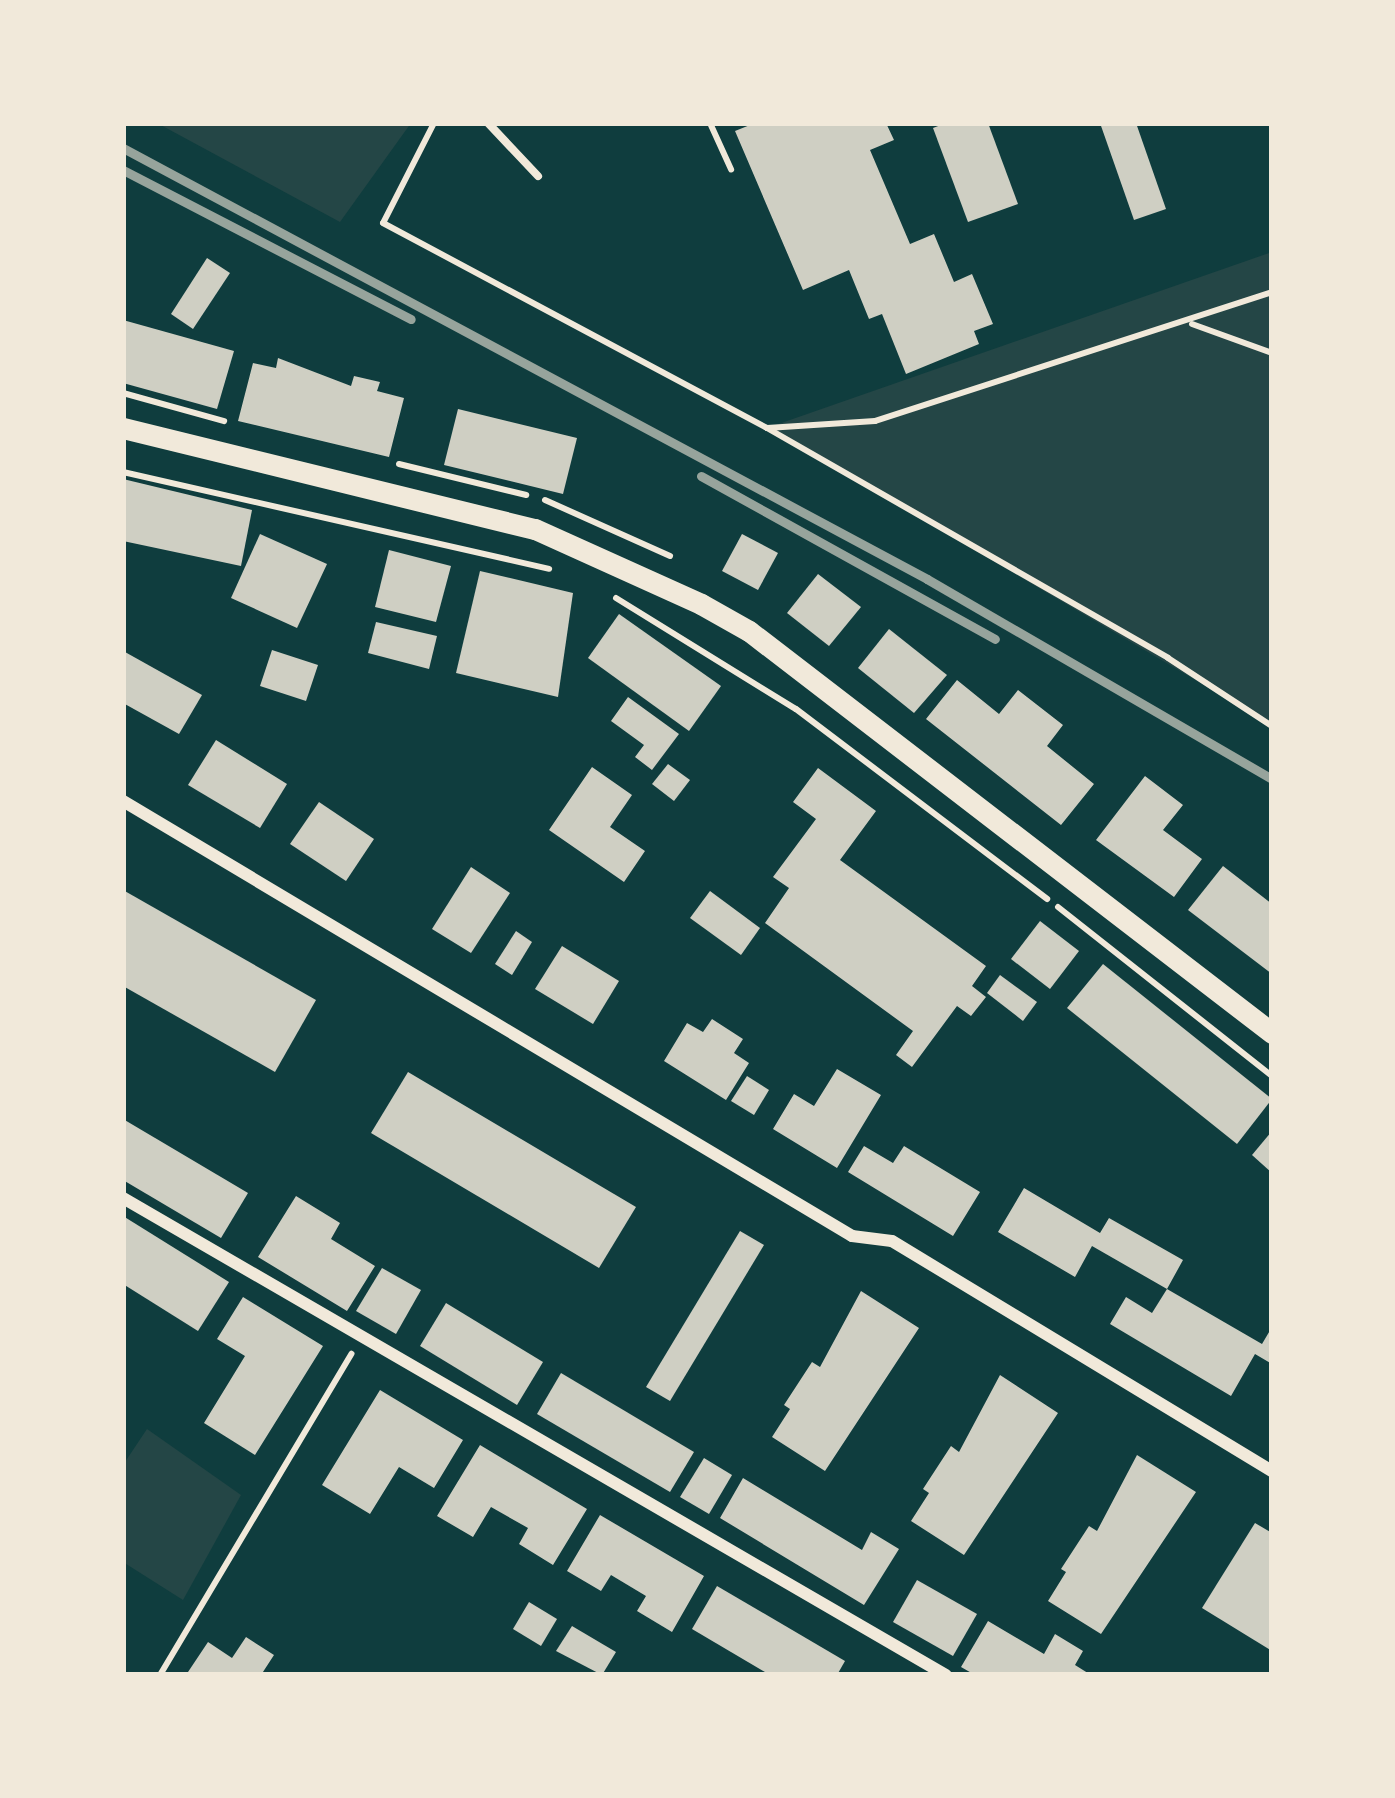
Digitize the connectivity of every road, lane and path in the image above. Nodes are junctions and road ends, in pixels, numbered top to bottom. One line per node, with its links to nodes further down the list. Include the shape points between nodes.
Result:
1 (434, 123): 10 (path, via 383,223)
2 (488, 123): 5 (lane)
3 (710, 123): 4 (path)
4 (731, 169)
5 (538, 176)
6 (1272, 292): 7 (path)
7 (1188, 322): 8 (path); 10 (path, via 875,421)
8 (1272, 353)
9 (123, 428): 16 (street, via 535,530 701,604 768,646)
10 (767, 428): 14 (path)
11 (123, 472): 12 (path)
12 (568, 577)
13 (612, 596): 17 (path, via 796,709)
14 (1272, 726)
15 (123, 800): 20 (street, via 852,1236 892,1241)
16 (1272, 1033)
17 (1272, 1076)
18 (123, 1198): 19 (street)
19 (358, 1341): 21 (path); 22 (street)
20 (1272, 1471)
21 (160, 1675)
22 (946, 1675)

